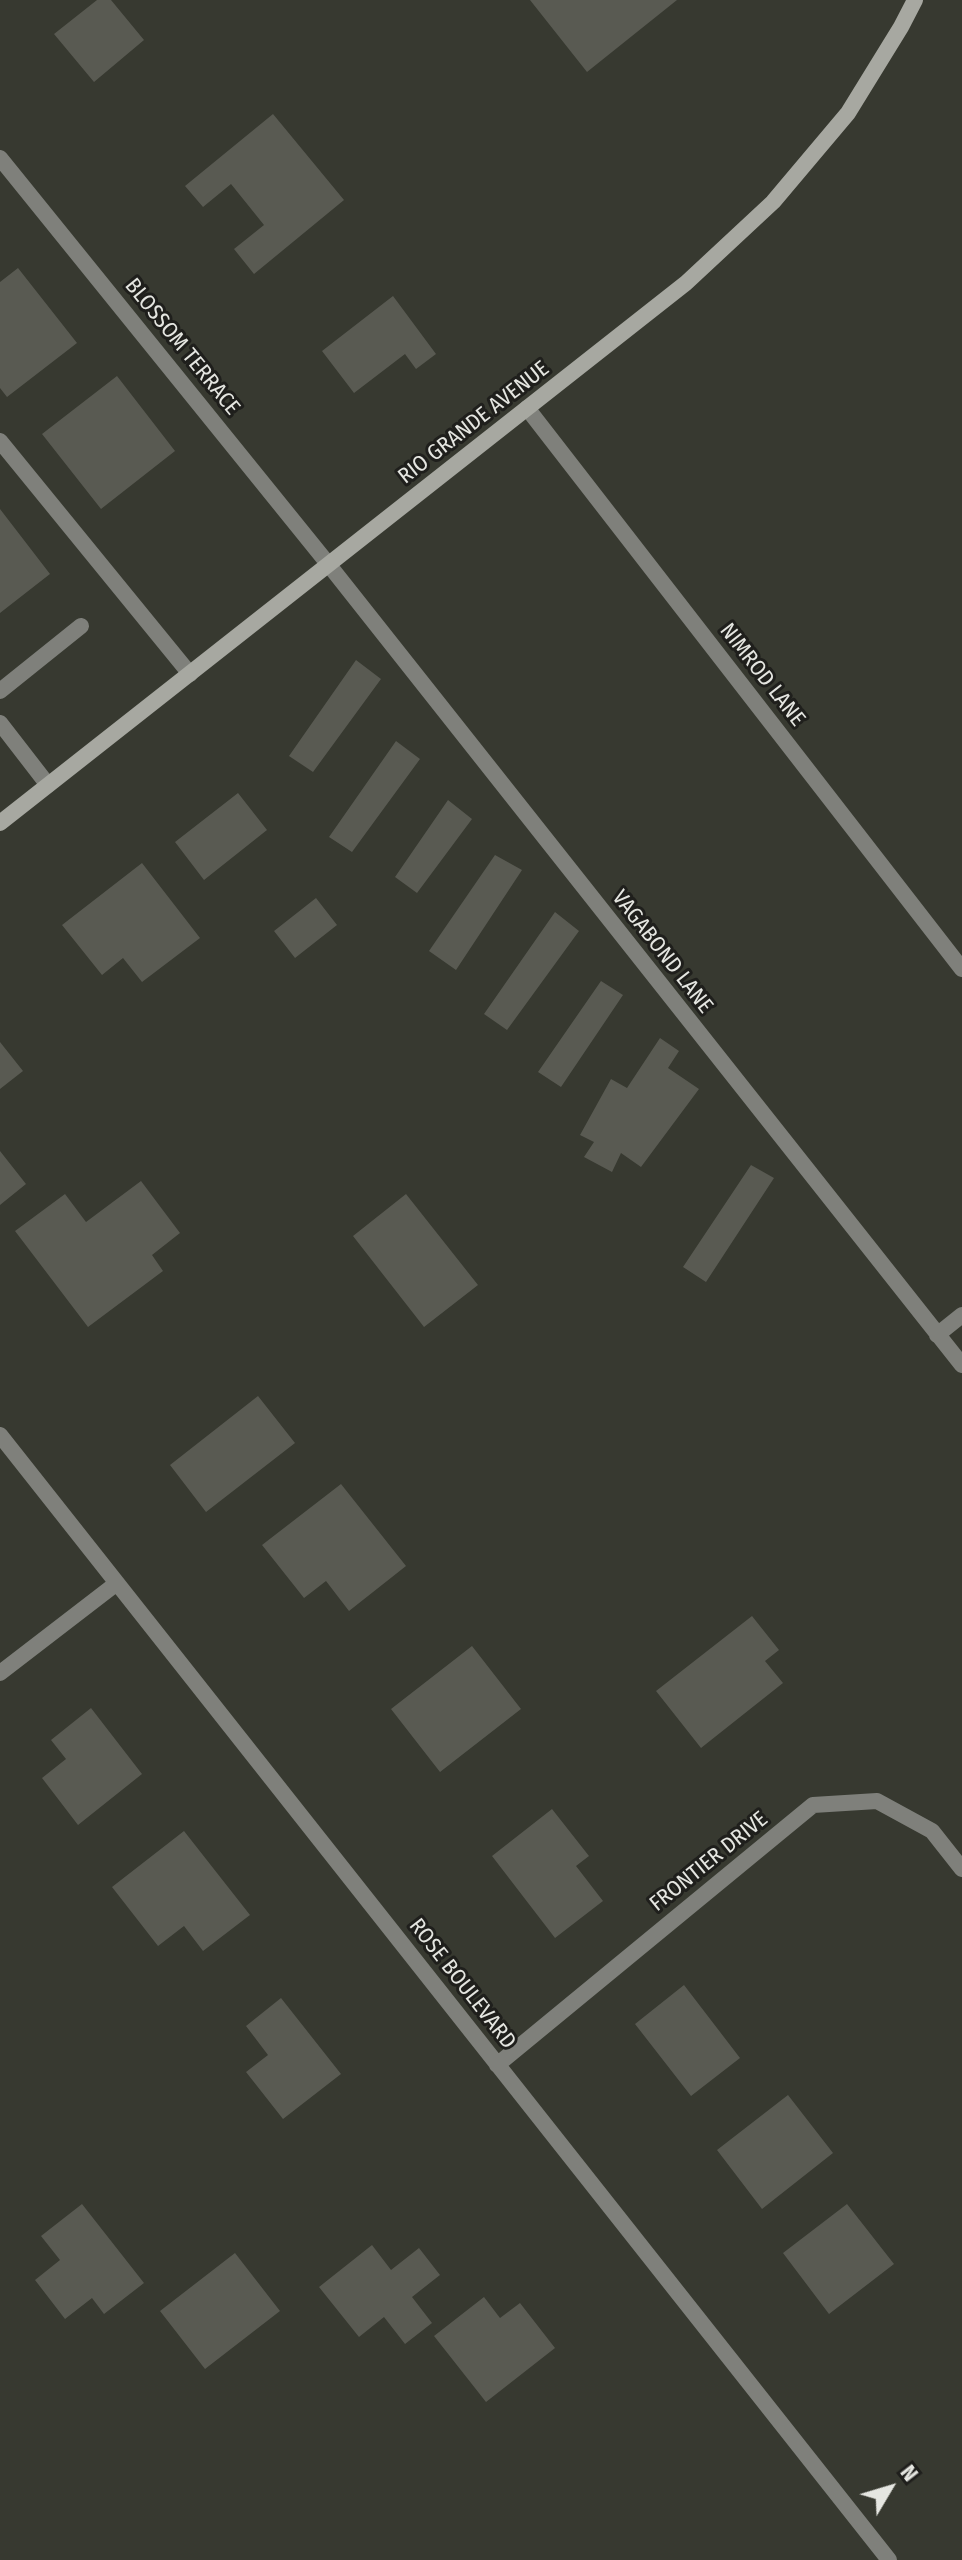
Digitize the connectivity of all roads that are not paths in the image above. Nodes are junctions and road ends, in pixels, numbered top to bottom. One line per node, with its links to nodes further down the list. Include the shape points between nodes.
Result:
1 (915, 0): 3 (street, RIO GRANDE AVENUE, via 848,113 773,202 686,283)
2 (0, 158): 5 (street, BLOSSOM TERRACE)
3 (527, 408): 5 (street, RIO GRANDE AVENUE); 12 (street, NIMROD LANE)
4 (0, 441): 7 (street)
5 (329, 565): 7 (street, RIO GRANDE AVENUE); 14 (street, VAGABOND LANE)
6 (81, 626): 8 (street)
7 (190, 674): 10 (street, RIO GRANDE AVENUE)
8 (0, 691)
9 (0, 723): 10 (street)
10 (48, 785): 11 (street, RIO GRANDE AVENUE)
11 (0, 823)
12 (962, 969)
13 (962, 1315): 14 (street)
14 (937, 1335): 15 (street, VAGABOND LANE)
15 (962, 1365)
16 (0, 1435): 17 (street, ROSE BOULEVARD)
17 (117, 1583): 18 (street); 20 (street, ROSE BOULEVARD)
18 (0, 1673)
19 (962, 1869): 20 (street, FRONTIER DRIVE, via 932,1831 877,1801 813,1805)
20 (497, 2065): 21 (street, ROSE BOULEVARD)
21 (889, 2560)

